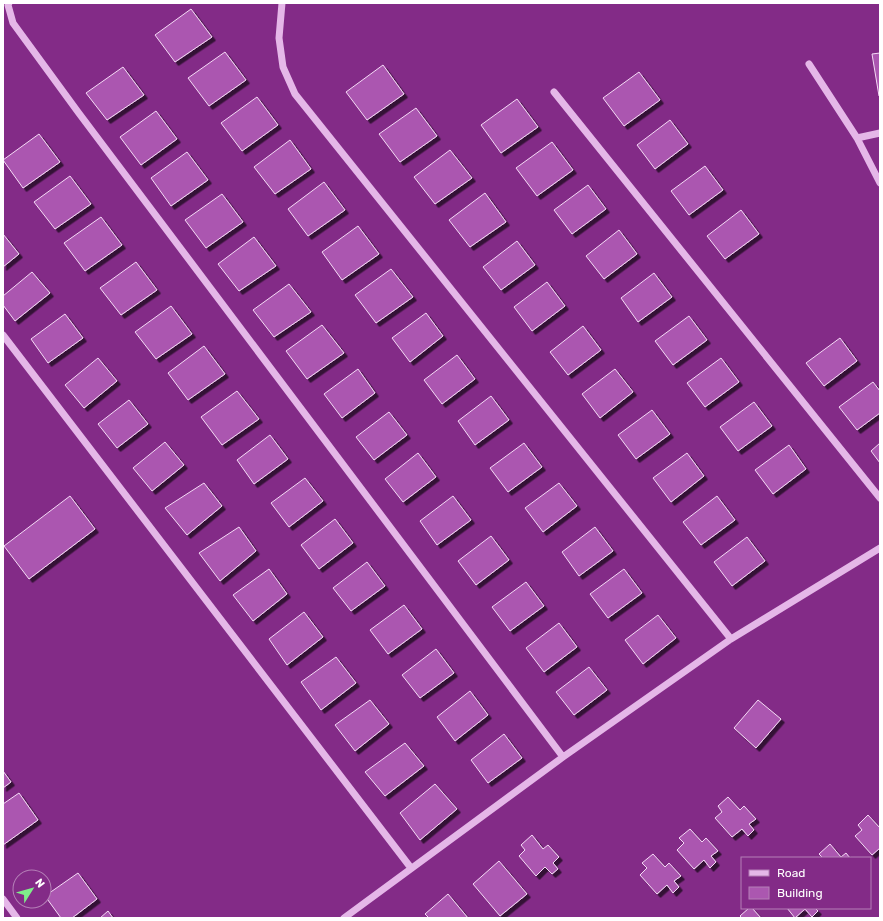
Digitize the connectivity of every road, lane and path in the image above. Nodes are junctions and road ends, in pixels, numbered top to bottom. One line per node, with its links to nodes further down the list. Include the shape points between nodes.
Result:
1 (9, 3): 12 (street, via 13,23 78,112)
2 (282, 3): 11 (street, via 278,38 283,67 295,94)
3 (809, 64): 6 (street)
4 (554, 92): 9 (street)
5 (880, 134): 6 (street)
6 (857, 138): 7 (street)
7 (880, 183)
8 (3, 335): 13 (street)
9 (880, 498)
10 (880, 548): 11 (street)
11 (731, 639): 12 (street)
12 (563, 757): 13 (street)
13 (411, 868): 15 (street)
14 (3, 899): 16 (street)
15 (347, 917)
16 (18, 918)

